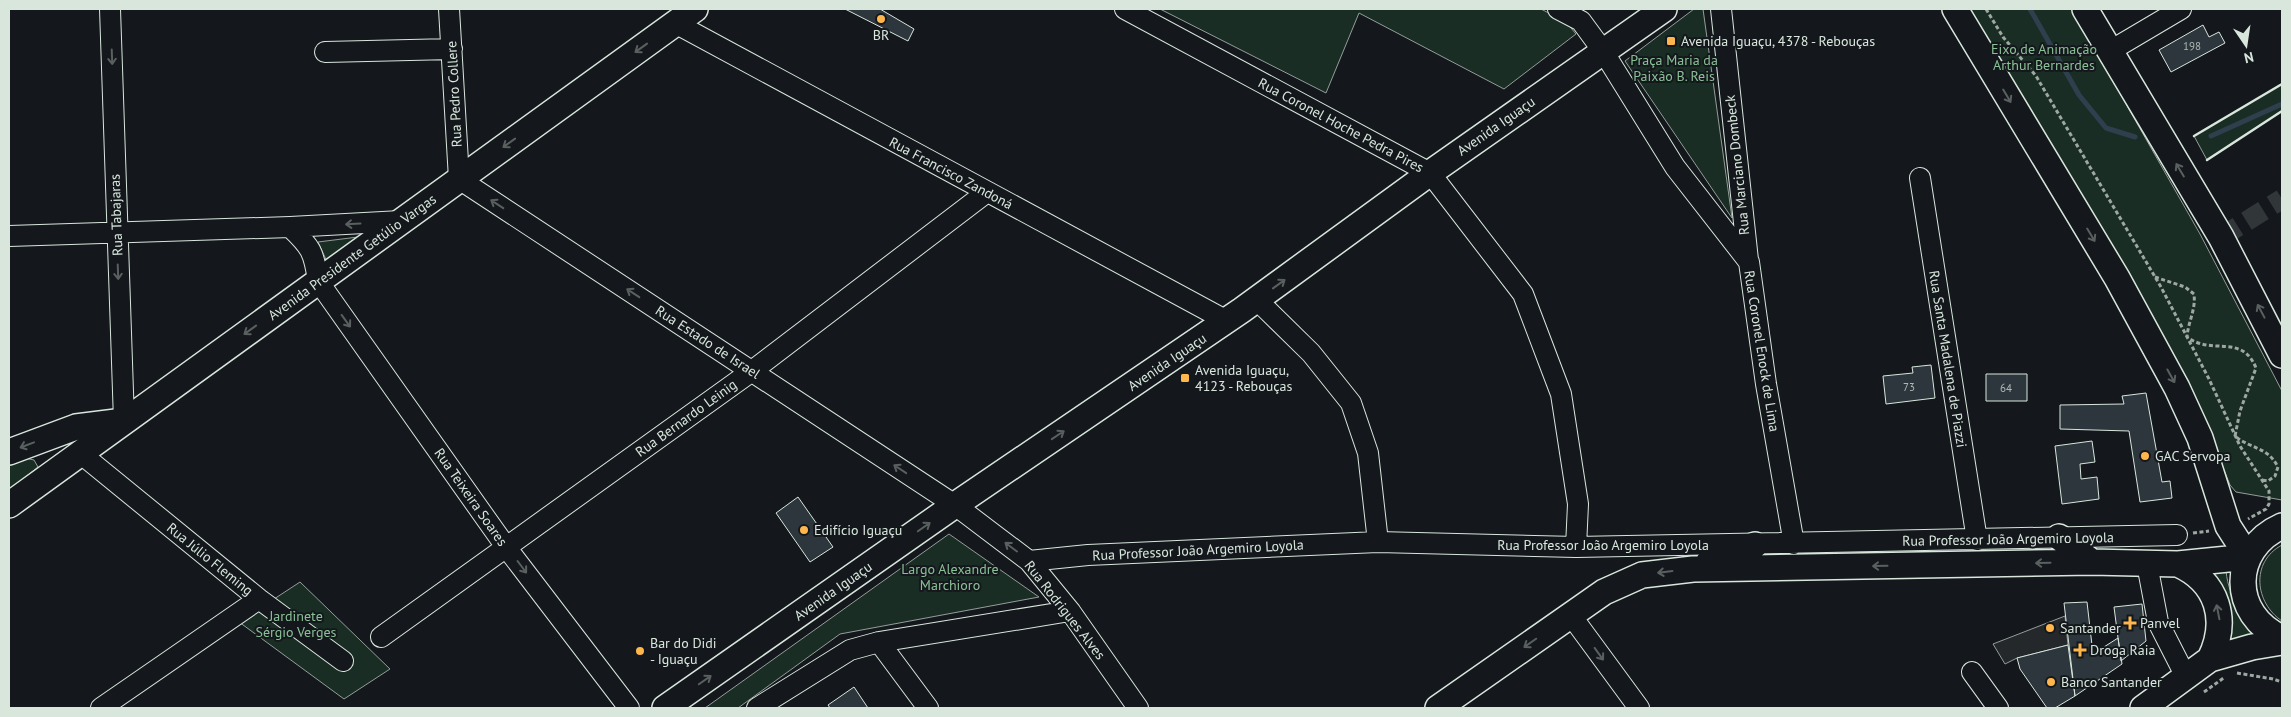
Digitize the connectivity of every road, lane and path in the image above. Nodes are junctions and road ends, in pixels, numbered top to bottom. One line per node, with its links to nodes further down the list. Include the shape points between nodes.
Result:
1 (110, 9): 23 (street, Rua Tabajaras, one-way to 23)
2 (449, 9): 13 (street, Rua Pedro Collere)
3 (695, 9): 12 (main road, Avenida Presidente Getúlio Vargas)
4 (1125, 9): 17 (street, Rua Coronel Hoche Pedra Pires)
5 (1558, 9): 14 (street, Rua Coronel Enock de Lima, via 1581,21)
6 (1664, 9): 14 (main road, Avenida Iguaçu)
7 (1721, 9): 25 (street, Rua Marciano Dombeck)
8 (1955, 9): 41 (main road, one-way to 41, via 2116,278 2177,388)
9 (1986, 9): 26 (path, via 2003,37 2036,76)
10 (2086, 9): 15 (main road)
11 (2181, 9): 15 (street)
12 (675, 23): 19 (main road, Avenida Presidente Getúlio Vargas, one-way to 19); 20 (street, Rua Francisco Zandoná)
13 (452, 50): 16 (street); 19 (street, Rua Pedro Collere)
14 (1603, 51): 17 (main road, Avenida Iguaçu); 25 (street, Rua Coronel Enock de Lima, via 1675,167)
15 (2110, 51): 31 (main road, one-way to 15, via 2221,237)
16 (325, 52)
17 (1430, 173): 28 (main road, Avenida Iguaçu, one-way to 17); 50 (street, Rua Coronel Hoche Pedra Pires, via 1523,294 1561,394 1578,504)
18 (1920, 178): 45 (street, Rua Santa Madalena de Piazzi)
19 (459, 179): 21 (main road, Avenida Presidente Getúlio Vargas); 32 (street, Rua Estado de Israel, one-way to 19)
20 (987, 192): 29 (street, Rua Francisco Zandoná); 32 (street, Rua Bernardo Leinig)
21 (401, 221): 22 (street, one-way to 22); 27 (main road, Avenida Presidente Getúlio Vargas)
22 (290, 227): 23 (street); 27 (street, via 308,245)
23 (117, 232): 24 (street); 33 (street, Rua Tabajaras, one-way to 33)
24 (9, 236)
25 (1748, 262): 47 (street, Rua Coronel Enock de Lima)
26 (2154, 276): 30 (path); 30 (path, via 2185,287 2194,294 2195,306)
27 (318, 281): 33 (main road, Avenida Presidente Getúlio Vargas, one-way to 33); 49 (street, Rua Teixeira Soares, one-way to 49)
28 (1257, 300): 29 (main road, Avenida Iguaçu); 46 (street, via 1311,353 1352,403 1368,453)
29 (1227, 321): 40 (main road, Avenida Iguaçu, one-way to 29)
30 (2187, 337): 35 (path); 35 (path, via 2195,343 2209,346 2234,347 2251,356 2256,368 2240,410)
31 (2282, 355)
32 (752, 371): 40 (street, Rua Estado de Israel, one-way to 32); 49 (street, Rua Bernardo Leinig)
33 (124, 421): 34 (main road, via 89,424); 37 (main road, Avenida Presidente Getúlio Vargas)
34 (54, 435): 36 (main road, one-way to 36); 37 (main road)
35 (2235, 436): 38 (path); 38 (path, via 2244,444 2272,456 2278,467 2275,476 2268,481)
36 (9, 452)
37 (80, 453): 39 (main road, Avenida Presidente Getúlio Vargas); 58 (street, Rua Júlio Fleming)
38 (2262, 480): 41 (path, via 2269,491 2266,510)
39 (9, 504)
40 (955, 505): 53 (street, Rua Rodrigues Alves, one-way to 40); 72 (main road, Avenida Iguaçu, one-way to 40)
41 (2235, 524): 51 (main road); 52 (main road)
42 (2282, 526): 51 (main road, via 2263,537)
43 (2177, 535): 44 (street, Rua Professor João Argemiro Loyola)
44 (2060, 537): 45 (street, Rua Professor João Argemiro Loyola); 54 (main road)
45 (1976, 540): 47 (street, Rua Professor João Argemiro Loyola)
46 (1378, 542): 50 (street, Rua Professor João Argemiro Loyola); 53 (street, Rua Professor João Argemiro Loyola, via 1088,555)
47 (1794, 544): 48 (street, Rua Professor João Argemiro Loyola)
48 (1755, 545): 50 (street, Rua Professor João Argemiro Loyola); 57 (main road)
49 (506, 547): 61 (street, Rua Bernardo Leinig); 71 (street, Rua Teixeira Soares, one-way to 71)
50 (1576, 547)
51 (2248, 556): 52 (main road, Rua Professor João Argemiro Loyola); 62 (main road, via 2243,580 2247,604 2260,625)
52 (2218, 560): 56 (main road, Rua Professor João Argemiro Loyola)
53 (1029, 561): 59 (street, Rua Rodrigues Alves)
54 (2092, 562): 55 (main road, Rua Professor João Argemiro Loyola); 57 (main road, Rua Professor João Argemiro Loyola, one-way to 57)
55 (2147, 564): 56 (main road, Rua Professor João Argemiro Loyola); 69 (street, via 2158,622)
56 (2178, 564): 65 (main road, one-way to 56, via 2219,635 2215,601 2200,578)
57 (1693, 569): 60 (main road, Rua Professor João Argemiro Loyola, one-way to 60, via 1642,575 1604,592)
58 (259, 599): 66 (street, Rua Júlio Fleming); 70 (street)
59 (1070, 611): 63 (street); 75 (street, Rua Rodrigues Alves)
60 (1570, 614): 76 (main road, Rua Professor João Argemiro Loyola, one-way to 76); 77 (street, one-way to 77)
61 (381, 637)
62 (2282, 638)
63 (879, 642): 73 (street, via 850,650); 74 (street)
64 (2282, 642): 65 (main road)
65 (2210, 659): 69 (main road)
66 (343, 662)
67 (1972, 672): 78 (street)
68 (2282, 682): 69 (path, via 2232,672)
69 (2192, 687): 79 (main road)
70 (101, 708)
71 (629, 708)
72 (665, 708)
73 (757, 708)
74 (928, 708)
75 (1138, 708)
76 (1438, 708)
77 (1639, 708)
78 (1998, 708)
79 (2143, 708)

